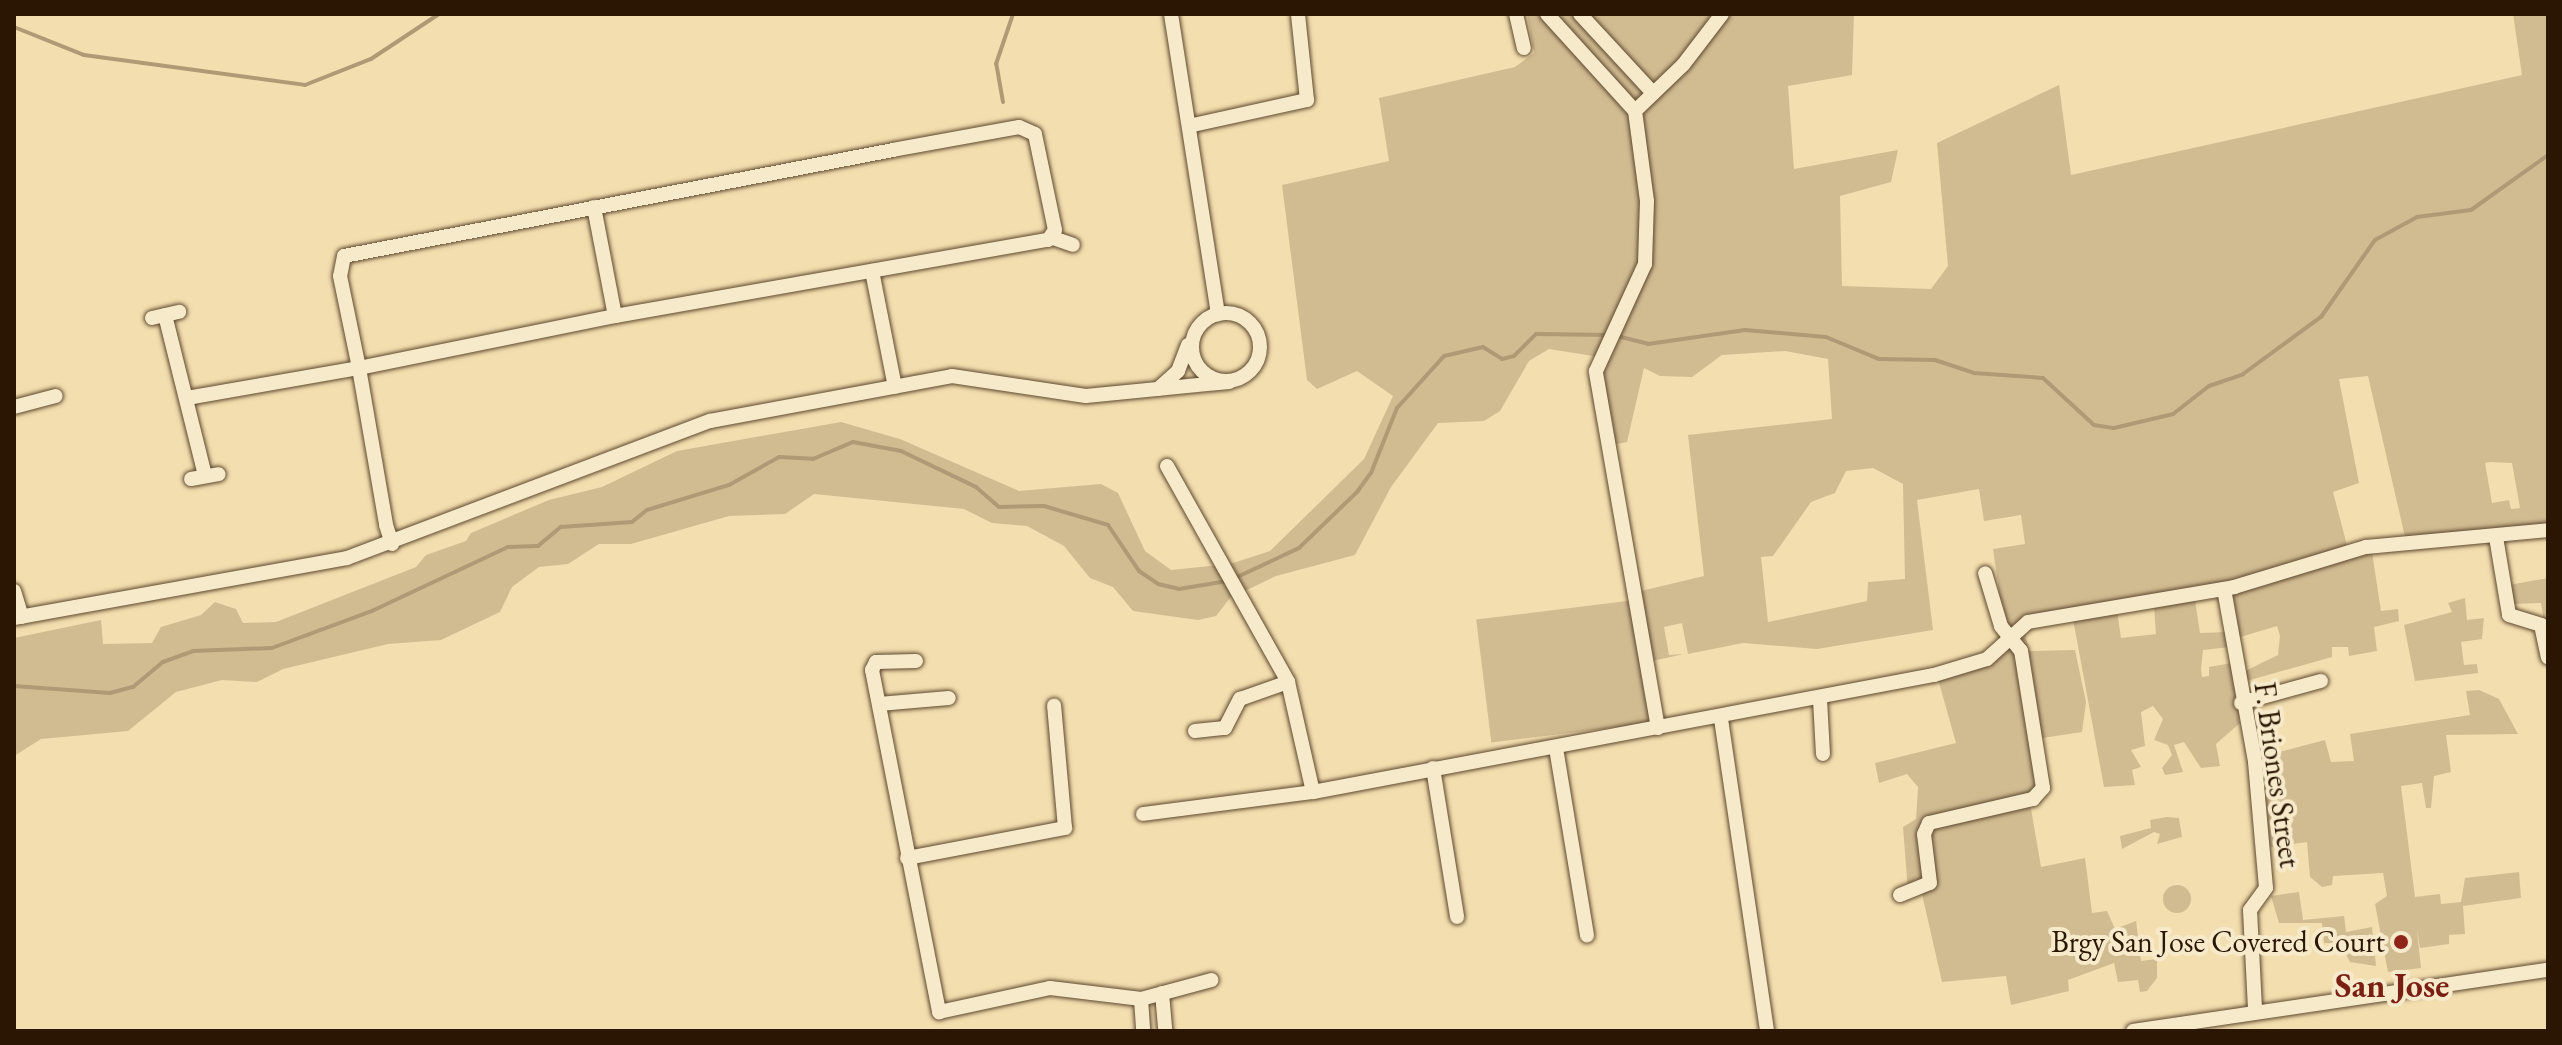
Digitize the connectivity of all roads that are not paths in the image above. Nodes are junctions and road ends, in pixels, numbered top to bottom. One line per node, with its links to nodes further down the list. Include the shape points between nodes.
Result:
1 (1171, 14): 10 (street)
2 (1298, 14): 10 (street, via 1307,100)
3 (1516, 14): 7 (street)
4 (1547, 14): 9 (street)
5 (1580, 14): 8 (street)
6 (1722, 14): 8 (street)
7 (1524, 48)
8 (1653, 93): 9 (street)
9 (1635, 111): 46 (street, via 1647,201 1645,264 1601,353 1596,381)
10 (1193, 125): 15 (street)
11 (594, 207): 12 (street, via 1019,127 1039,142); 17 (street); 19 (street, via 344,256 340,276)
12 (1053, 238): 13 (street); 14 (street)
13 (1073, 245)
14 (872, 271): 17 (street); 21 (street)
15 (1218, 314): 18 (street, via 1203,321); 20 (street, via 1242,317 1260,343 1249,373)
16 (165, 315): 24 (street)
17 (615, 316): 19 (street)
18 (1192, 339): 20 (street, via 1199,369); 22 (street, via 1178,371)
19 (359, 368): 24 (street); 30 (street)
20 (1229, 382): 22 (street)
21 (895, 387): 22 (street, via 952,376 1086,396); 30 (street, via 710,421 631,445)
22 (1154, 391)
23 (56, 396): 25 (street)
24 (187, 398): 27 (street)
25 (14, 407)
26 (1167, 466): 39 (street)
27 (205, 476)
28 (2548, 530): 29 (street)
29 (2496, 537): 32 (street, via 2380,544); 36 (street, via 2509,615 2541,625)
30 (392, 544): 34 (street, via 304,568)
31 (1985, 573): 35 (street, via 1986,590)
32 (2224, 589): 35 (street, via 2028,622); 42 (street, F. Briones Street)
33 (14, 591): 34 (street)
34 (18, 618)
35 (2008, 636): 41 (street, via 1981,661); 54 (street, via 2022,656 2042,792 2033,799 1929,823 1924,834 1930,883)
36 (2548, 657)
37 (916, 661): 43 (street, via 873,665)
38 (2321, 681): 42 (street)
39 (1288, 682): 47 (street, via 1248,693 1225,728); 51 (street)
40 (949, 698): 43 (street)
41 (1820, 699): 45 (street); 49 (street)
42 (2241, 703): 61 (street, F. Briones Street, via 2255,762 2266,888 2250,910)
43 (879, 704): 53 (street)
44 (1054, 705): 53 (street, via 1065,828)
45 (1721, 719): 46 (street); 64 (street)
46 (1658, 728): 48 (street)
47 (1195, 731)
48 (1556, 748): 50 (street); 56 (street)
49 (1823, 754)
50 (1433, 768): 51 (street); 55 (street)
51 (1313, 792): 52 (street)
52 (1143, 814)
53 (907, 858): 60 (street, via 939,1012 1050,988)
54 (1900, 895)
55 (1457, 917)
56 (1587, 935)
57 (2548, 970): 61 (street)
58 (1212, 980): 59 (street)
59 (1162, 993): 60 (street); 63 (street)
60 (1141, 999): 62 (street)
61 (2255, 1010): 65 (street)
62 (1143, 1031)
63 (1165, 1031)
64 (1767, 1031)
65 (2133, 1031)

